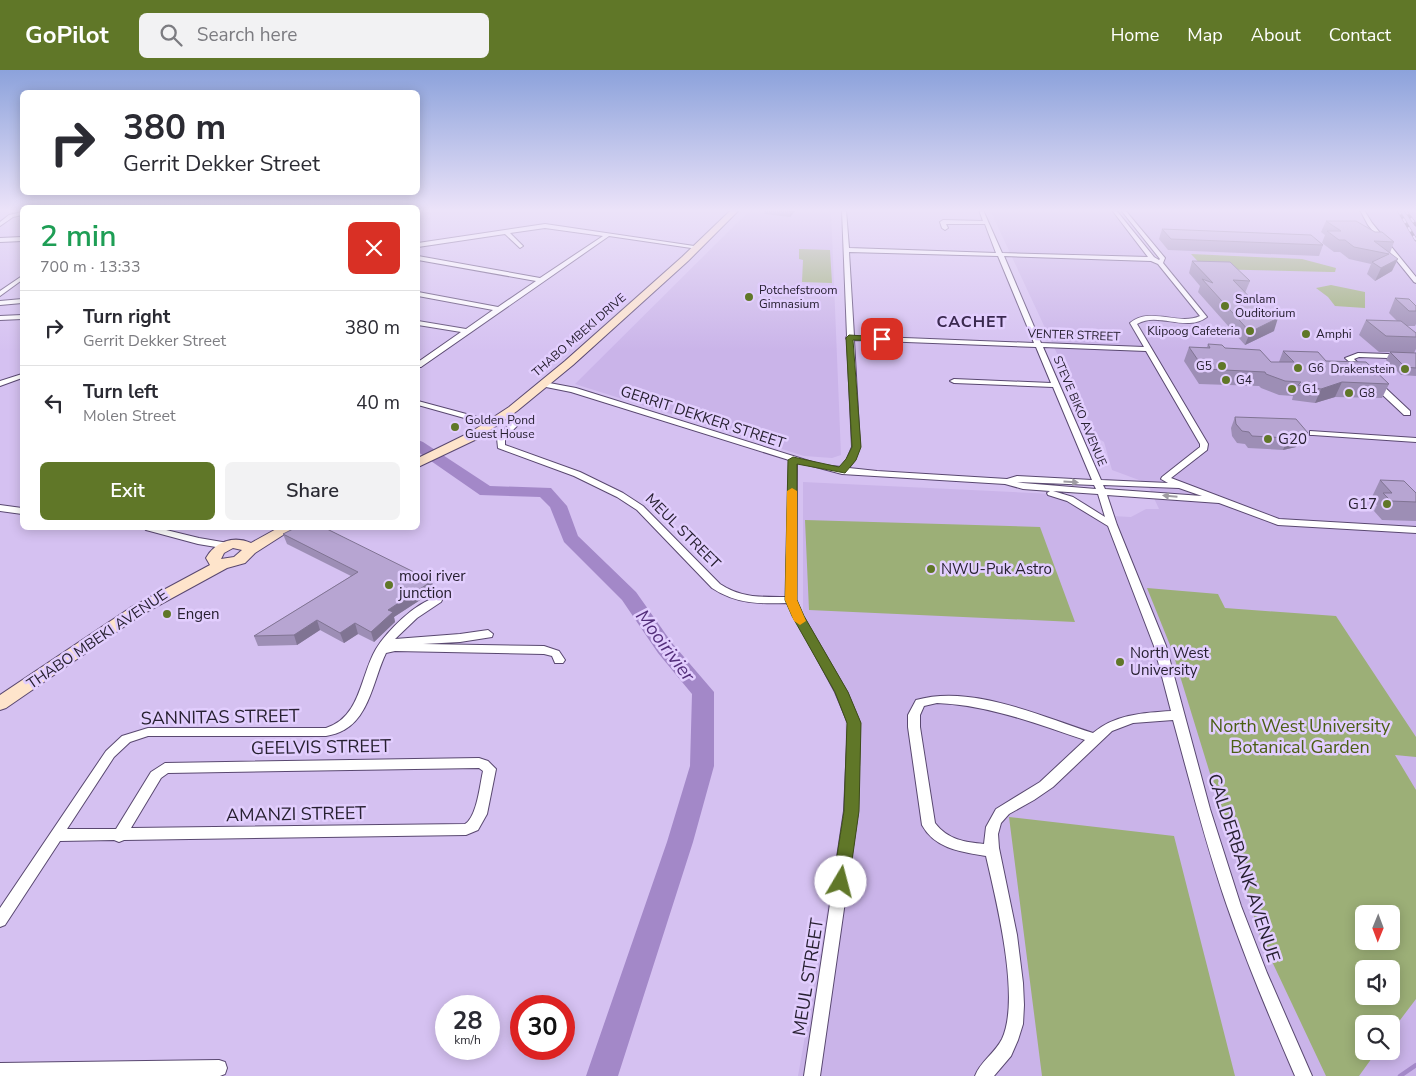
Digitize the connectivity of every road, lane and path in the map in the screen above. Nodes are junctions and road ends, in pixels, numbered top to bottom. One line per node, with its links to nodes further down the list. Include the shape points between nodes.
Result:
1 (574, 257): 12 (street)
2 (687, 257): 33 (main road, THABO MBEKI DRIVE)
3 (846, 257): 23 (street)
4 (1002, 257): 24 (street, STEVE BIKO AVENUE)
5 (1074, 257): 9 (street)
6 (1159, 257): 10 (street)
7 (1397, 257): 13 (street)
8 (420, 258): 12 (street)
9 (1152, 259): 10 (street)
10 (1162, 261): 25 (street, via 1204,317 1199,320 1134,321)
11 (20, 279): 14 (street)
12 (540, 280): 18 (street)
13 (1416, 281)
14 (0, 294)
15 (420, 294): 18 (street)
16 (20, 301): 17 (street)
17 (0, 303)
18 (497, 310): 22 (street)
19 (20, 317): 20 (street)
20 (0, 318)
21 (420, 322): 22 (street)
22 (466, 331): 27 (street)
23 (849, 338): 24 (street, VENTER STREET); 43 (street, via 856,447)
24 (1040, 345): 25 (street, VENTER STREET); 34 (street, STEVE BIKO AVENUE)
25 (1148, 349): 46 (street, via 1204,444 1204,448 1164,479)
26 (1416, 357): 28 (street, via 1349,358)
27 (420, 364)
28 (1365, 374)
29 (20, 377): 32 (street)
30 (1372, 380): 36 (street)
31 (954, 381): 34 (street)
32 (0, 384)
33 (544, 384): 38 (main road, THABO MBEKI DRIVE); 41 (street, GERRIT DEKKER STREET)
34 (1057, 385): 47 (street, STEVE BIKO AVENUE)
35 (420, 404): 38 (street)
36 (1407, 413)
37 (518, 420): 59 (street, MEUL STREET, via 501,438 501,446 577,474 640,508 727,595 740,599)
38 (493, 424): 42 (main road, THABO MBEKI DRIVE)
39 (1313, 433): 40 (street)
40 (1416, 440)
41 (793, 460): 43 (street, GERRIT DEKKER STREET); 59 (street, MEUL STREET)
42 (420, 462)
43 (842, 471): 44 (street, GERRIT DEKKER STREET)
44 (1005, 481): 45 (street, GERRIT DEKKER STREET); 47 (street, GERRIT DEKKER STREET, one-way to 47, via 1017,479)
45 (1023, 486): 47 (street, GERRIT DEKKER STREET); 51 (street, via 1070,499)
46 (1190, 487): 47 (street, GERRIT DEKKER STREET); 48 (street)
47 (1100, 488): 48 (street, GERRIT DEKKER STREET, one-way to 47); 51 (street, CALDERBANK AVENUE)
48 (1218, 500): 54 (street, via 1278,522)
49 (0, 508): 50 (street)
50 (20, 511)
51 (1112, 525): 65 (street, CALDERBANK AVENUE, via 1160,646)
52 (156, 530): 55 (street)
53 (281, 530): 56 (main road)
54 (1416, 530)
55 (198, 541): 56 (street); 57 (street)
56 (240, 547): 57 (main road); 57 (main road, via 247,555 241,560)
57 (217, 559): 63 (main road, THABO MBEKI AVENUE, via 134,603); 64 (main road, THABO MBEKI AVENUE, via 116,622)
58 (437, 600): 61 (street, SANNITAS STREET, via 417,611)
59 (791, 600): 74 (street, MEUL STREET, via 841,692 854,723 851,811)
60 (488, 634): 61 (street)
61 (384, 646): 62 (street, via 544,650 557,654); 68 (street, SANNITAS STREET, via 352,719 341,728 333,731 148,732 126,739 110,754)
62 (559, 660)
63 (0, 694)
64 (0, 704)
65 (1178, 715): 66 (street, via 1124,722 1108,728); 76 (street, CALDERBANK AVENUE, via 1236,914)
66 (1096, 739): 70 (street, via 1048,784 999,814 992,830); 70 (street, via 970,701 942,698 920,703 914,716 914,727 928,825 943,841)
67 (488, 766): 69 (street, GEELVIS STREET, via 478,763 165,768 156,775); 69 (street, AMANZI STREET, via 490,773 480,814 473,826 466,830)
68 (56, 836): 69 (street, AMANZI STREET); 71 (street, SANNITAS STREET)
69 (120, 836)
70 (993, 851): 75 (street, via 1010,926 1016,1000 1011,1038 1004,1052)
71 (0, 920)
72 (219, 1068): 73 (street)
73 (0, 1071)
74 (812, 1076)
75 (983, 1076)
76 (1304, 1076)

